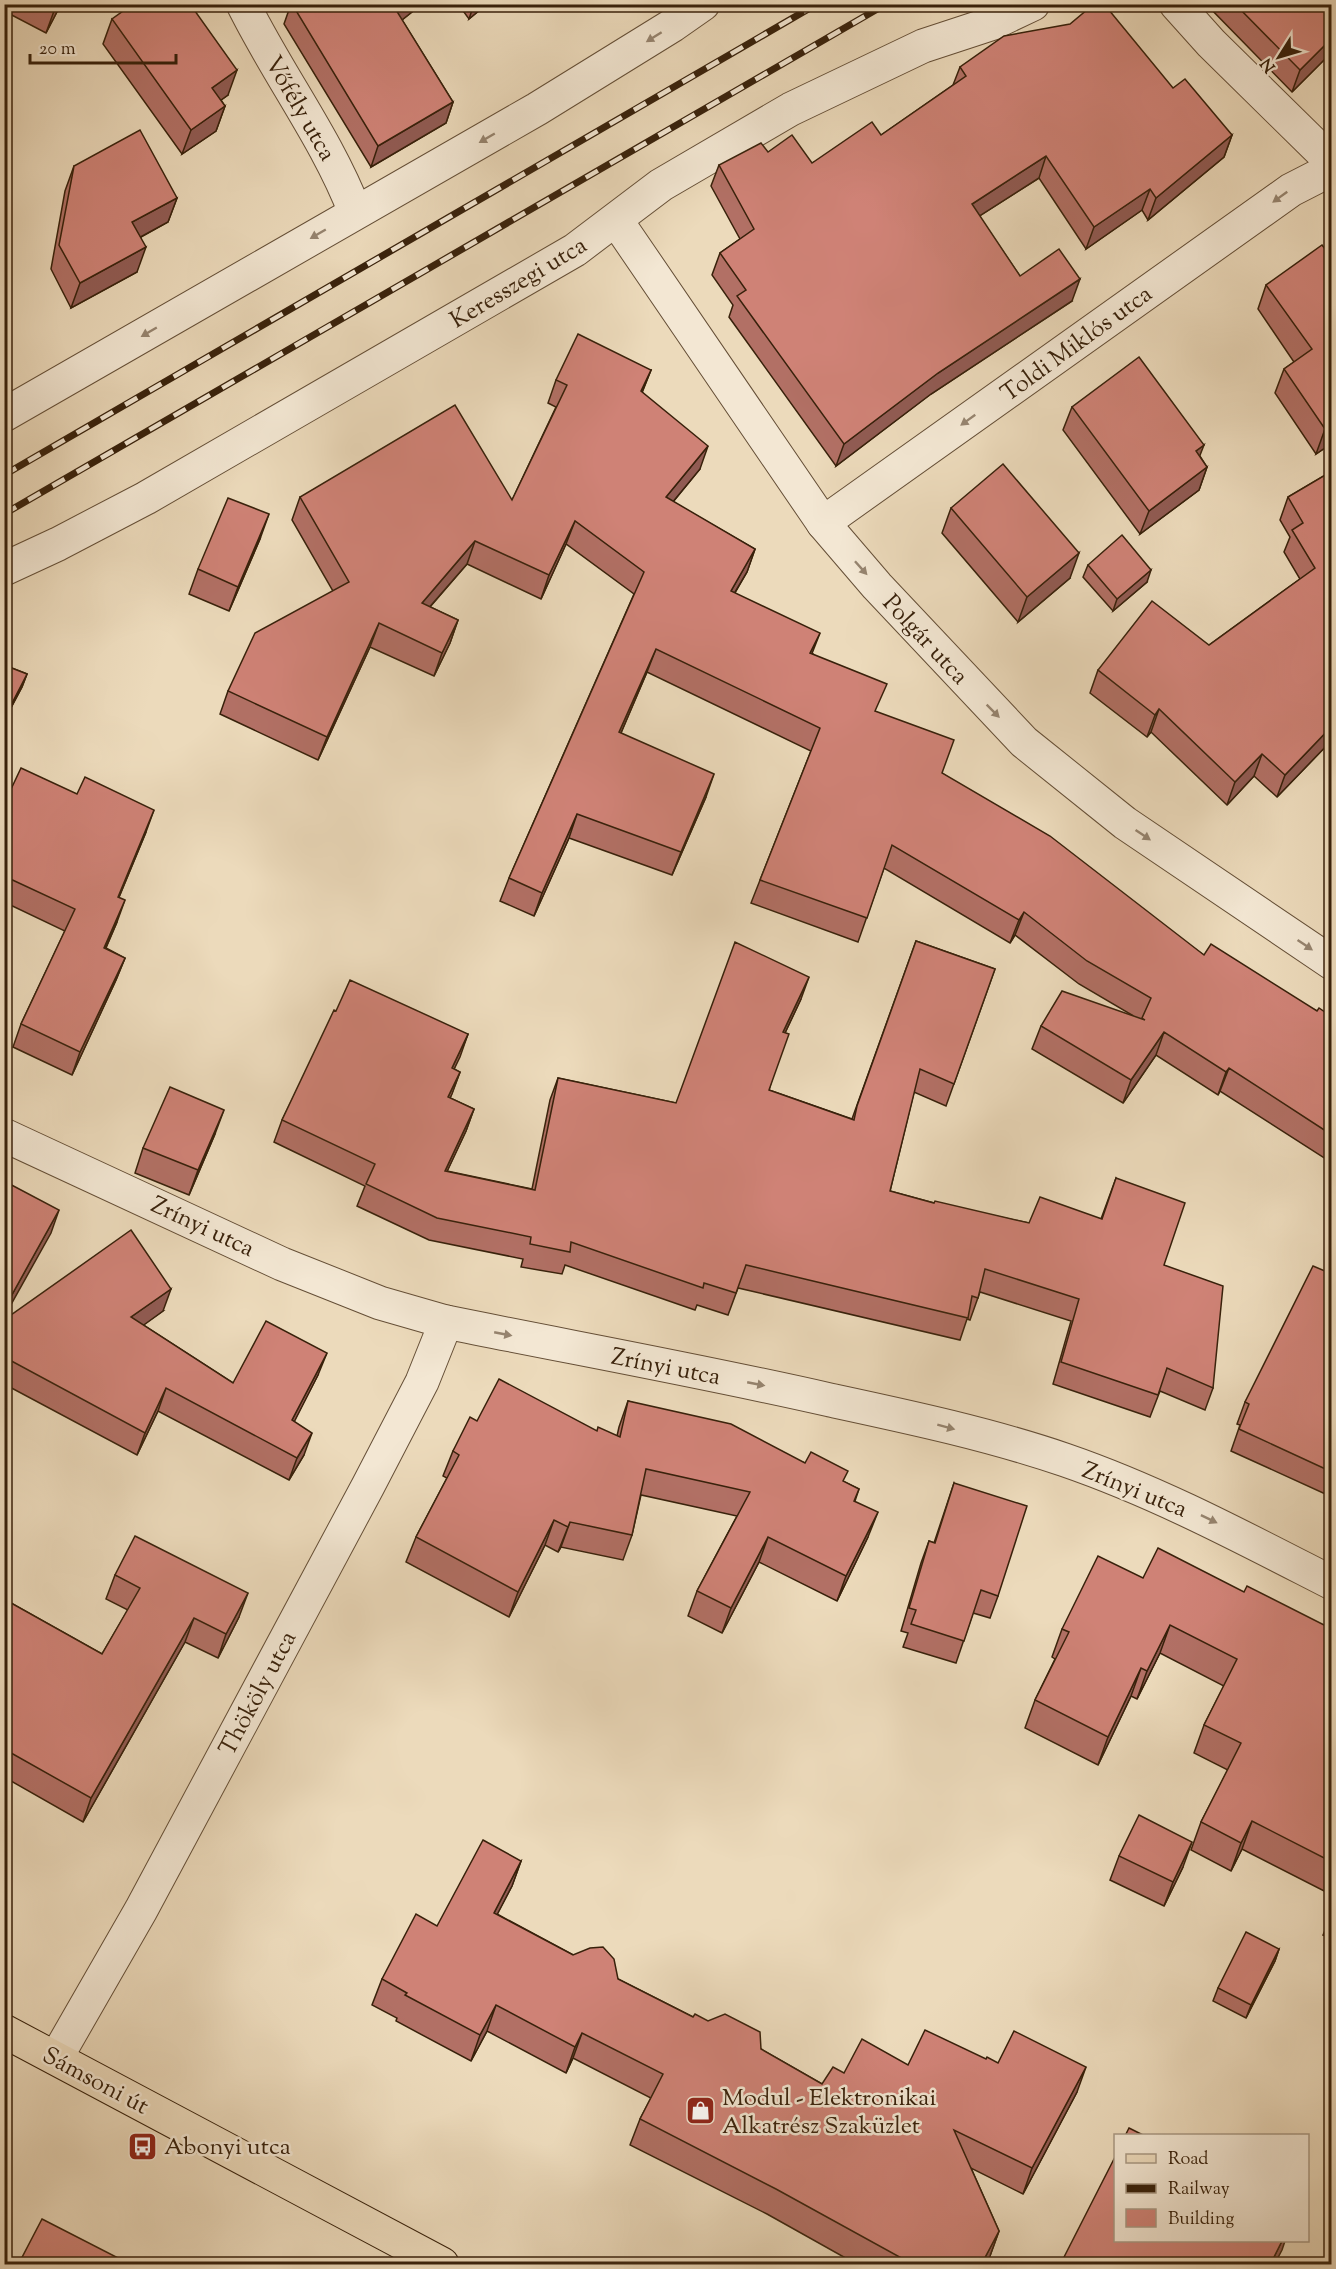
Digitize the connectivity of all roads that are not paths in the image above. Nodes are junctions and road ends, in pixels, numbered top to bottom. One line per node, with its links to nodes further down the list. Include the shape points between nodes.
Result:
1 (243, 4): 7 (street, Vőfély utca, via 340,174)
2 (703, 4): 7 (street, one-way to 7, via 537,109)
3 (1033, 4): 8 (street, Keresszegi utca, via 993,23 923,46 791,110 661,185)
4 (1176, 4): 5 (street)
5 (1332, 162)
6 (1332, 169): 10 (street, Toldi Miklós utca, one-way to 10, via 1291,190)
7 (355, 212): 9 (street, one-way to 9)
8 (616, 220): 10 (street, Polgár utca); 11 (street, Keresszegi utca, via 575,250 228,452 107,519)
9 (4, 416)
10 (824, 523): 12 (street, Polgár utca, one-way to 12, via 877,586 1024,742 1125,823)
11 (4, 569)
12 (1332, 963)
13 (4, 1135): 14 (street, Zrínyi utca, via 282,1264 398,1310)
14 (446, 1322): 15 (street, Zrínyi utca, one-way to 15, via 784,1389 1024,1448 1156,1495); 17 (street, Thököly utca, via 422,1382 368,1486 141,1910)
15 (1332, 1583)
16 (4, 2031): 17 (main road, Sámsoni út)
17 (56, 2058): 18 (main road, Sámsoni út)
18 (442, 2265)

